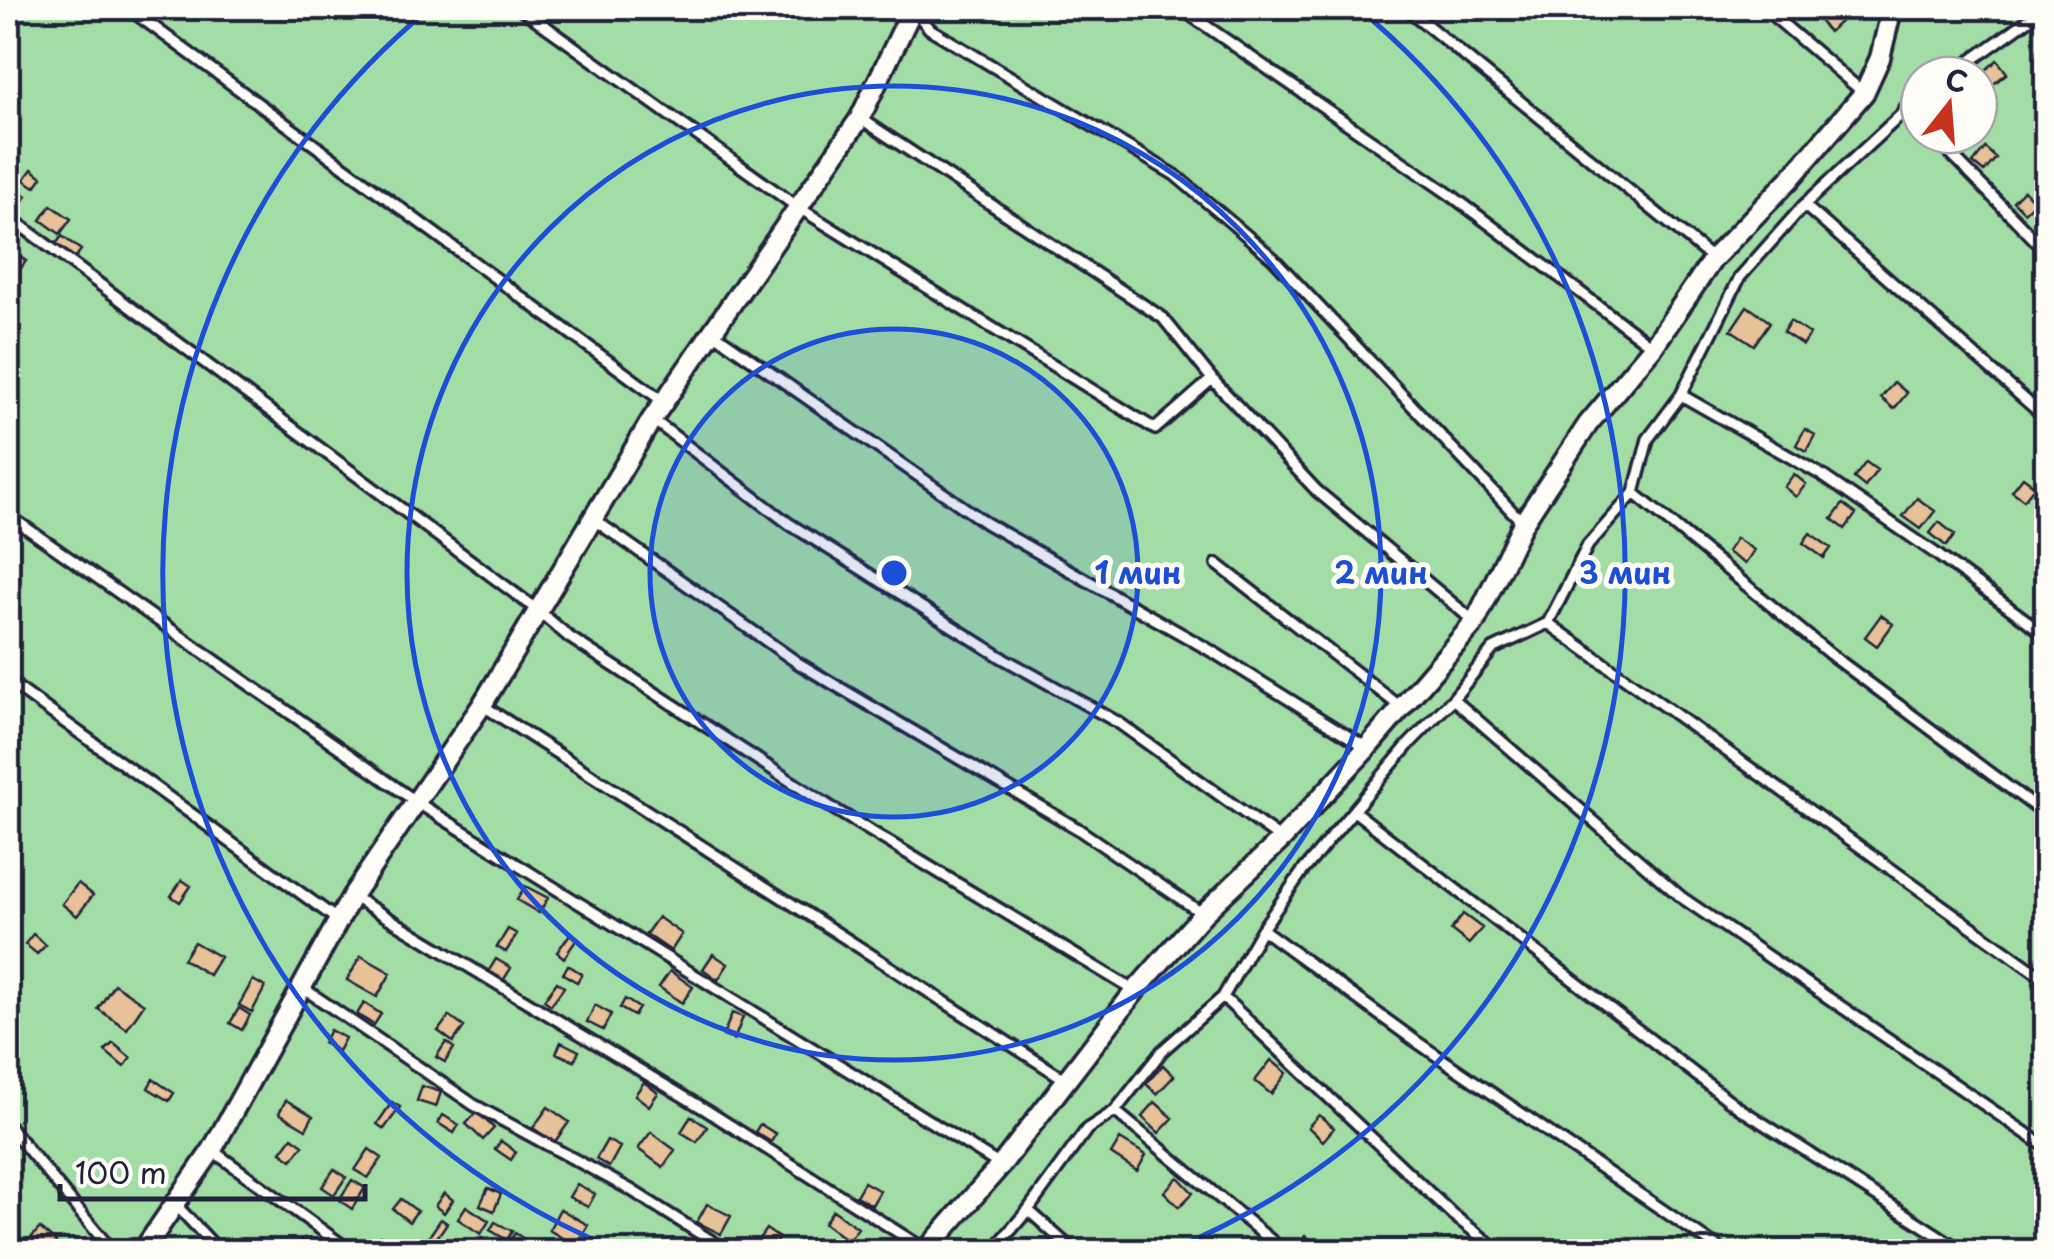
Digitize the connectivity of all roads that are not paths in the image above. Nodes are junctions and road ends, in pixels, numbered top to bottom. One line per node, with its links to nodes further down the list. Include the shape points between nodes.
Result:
1 (128, 8): 23 (lane)
2 (520, 8): 15 (lane)
3 (912, 8): 12 (street); 29 (lane, via 930,29 1176,175 1273,258)
4 (1180, 8): 20 (lane, via 1452,196)
5 (1406, 8): 18 (lane)
6 (1764, 8): 10 (lane)
7 (1892, 8): 10 (street)
8 (2044, 13): 9 (lane)
9 (1982, 55)
10 (1864, 94): 18 (street)
11 (1899, 114): 14 (lane)
12 (860, 118): 15 (street); 21 (lane, via 1163,318)
13 (1951, 155): 17 (lane)
14 (1804, 205): 22 (lane, via 1740,277); 24 (lane)
15 (796, 206): 19 (street); 21 (lane, via 1155,430)
16 (8, 216): 31 (lane)
17 (2046, 252)
18 (1713, 259): 20 (street)
19 (712, 332): 23 (street); 39 (lane, via 986,523)
20 (1653, 347): 29 (street, via 1588,424)
21 (1212, 379): 32 (lane, via 1316,490)
22 (1681, 396): 26 (lane, via 1648,440); 34 (lane, via 1820,474)
23 (664, 402): 25 (street)
24 (2046, 418)
25 (652, 420): 28 (street); 43 (lane, via 788,523 1000,657 1119,722)
26 (1634, 493): 33 (lane, via 1588,545); 42 (lane, via 1830,654)
27 (8, 514): 40 (lane)
28 (593, 519): 31 (street); 45 (lane, via 798,663 1078,830)
29 (1523, 523): 32 (street)
30 (1218, 564): 38 (lane)
31 (540, 612): 37 (street); 50 (lane, via 830,806)
32 (1475, 622): 38 (street)
33 (1548, 622): 36 (lane, via 1493,649); 48 (lane)
34 (2046, 635)
35 (8, 681): 46 (lane)
36 (1453, 699): 41 (lane); 55 (lane, via 1681,896)
37 (482, 705): 40 (street); 52 (lane)
38 (1402, 708): 39 (street)
39 (1367, 748): 43 (street)
40 (418, 803): 44 (street); 57 (lane)
41 (1354, 812): 47 (lane); 71 (lane, via 1739,1108)
42 (2046, 815)
43 (1282, 840): 45 (street)
44 (352, 896): 46 (street); 60 (lane)
45 (1202, 914): 50 (street)
46 (338, 920): 49 (street)
47 (1262, 928): 51 (lane); 70 (lane)
48 (2046, 980)
49 (303, 988): 56 (street); 65 (lane, via 474,1105 631,1190)
50 (1134, 991): 52 (street)
51 (1223, 998): 53 (lane, via 1162,1050); 69 (lane)
52 (1066, 1080): 57 (street)
53 (1115, 1111): 59 (lane, via 1087,1129); 68 (lane)
54 (8, 1126): 61 (lane)
55 (2046, 1147)
56 (212, 1150): 58 (street); 64 (lane)
57 (1001, 1165): 60 (street)
58 (175, 1204): 62 (street); 63 (lane)
59 (1028, 1210): 66 (lane); 67 (lane)
60 (925, 1251)
61 (113, 1252)
62 (142, 1252)
63 (220, 1252)
64 (352, 1252)
65 (728, 1252)
66 (992, 1252)
67 (1075, 1252)
68 (1285, 1252)
69 (1500, 1252)
70 (1724, 1252)
71 (1964, 1252)

